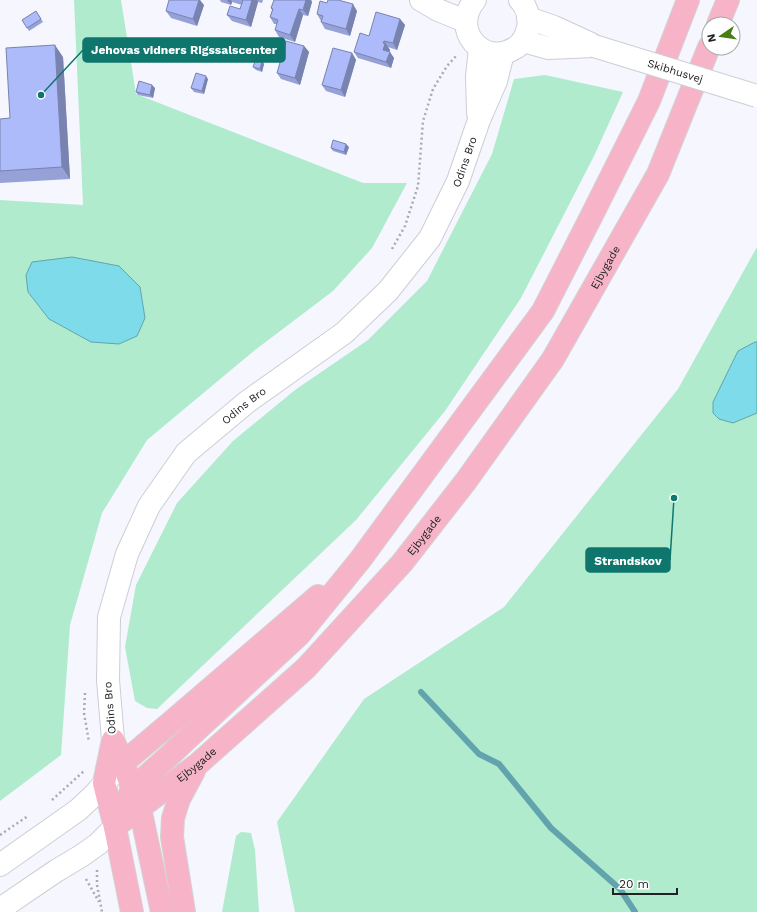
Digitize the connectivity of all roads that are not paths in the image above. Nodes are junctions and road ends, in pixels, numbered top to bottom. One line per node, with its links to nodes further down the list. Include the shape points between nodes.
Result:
1 (420, 0): 7 (street)
2 (473, 0): 7 (street)
3 (688, 0): 15 (main road, via 649,101 543,310)
4 (728, 0): 6 (main road)
5 (524, 9): 8 (street, via 528,26); 9 (street, Skibhusvej)
6 (721, 16)
7 (466, 21): 10 (street, via 467,32)
8 (523, 41): 9 (street, Skibhusvej, via 548,48); 11 (street, via 510,51)
9 (594, 46): 13 (street, Skibhusvej, bridge)
10 (480, 49): 11 (street, via 495,54); 14 (street, Odins Bro, via 477,76)
11 (502, 53): 14 (street, Odins Bro, via 496,81)
12 (705, 56): 18 (main road, Ejbygade, via 658,174 553,359 466,481 402,563 306,668)
13 (757, 96)
14 (478, 120): 16 (street, Odins Bro, via 458,181 430,238 388,291 344,333 247,402 186,453 149,506 127,554 109,617 108,680)
15 (360, 560): 17 (main road); 20 (main road, via 299,635 169,756)
16 (113, 740): 17 (main road, Odins Bro); 19 (main road, Odins Bro)
17 (123, 763): 19 (street); 20 (main road, Odins Bro)
18 (198, 764): 20 (main road, Ejbygade); 26 (main road, via 179,799 173,818 172,837)
19 (104, 783): 21 (main road, Odins Bro); 22 (street, via 78,810)
20 (136, 799): 21 (main road, Ejbygade); 25 (main road, Odins Bro)
21 (116, 827): 23 (street, Ejbygade, via 98,844); 24 (main road, Odins Bro)
22 (0, 865)
23 (0, 909)
24 (132, 912)
25 (162, 912)
26 (184, 912)

